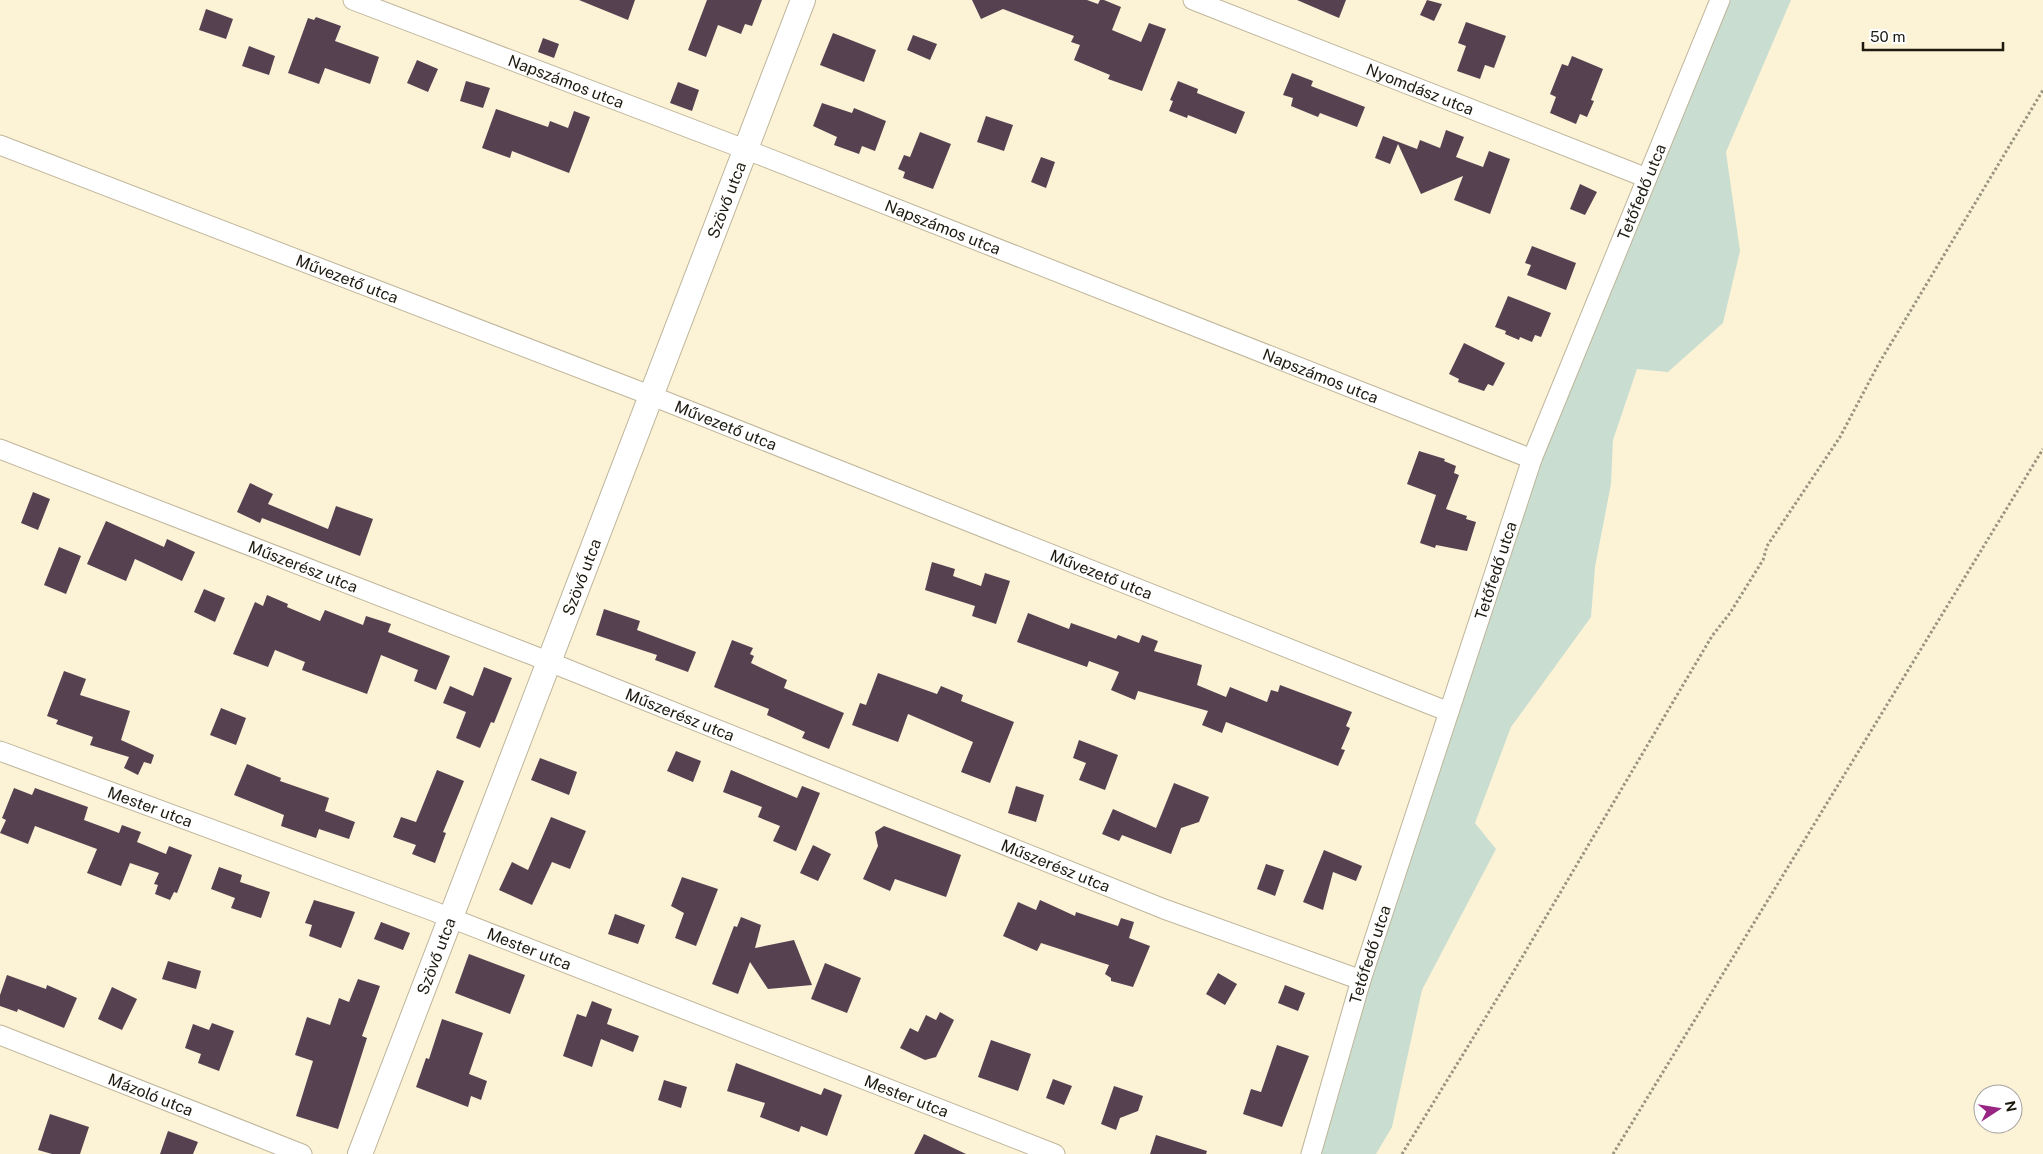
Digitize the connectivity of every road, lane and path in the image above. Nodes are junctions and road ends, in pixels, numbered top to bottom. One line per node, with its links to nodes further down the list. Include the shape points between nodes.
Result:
1 (354, 0): 7 (street, Napszámos utca)
2 (803, 0): 7 (street, Szövő utca)
3 (1192, 0): 8 (street, Nyomdász utca)
4 (1720, 0): 8 (street, Tetőfedő utca)
5 (2043, 90): 23 (path, via 1891,342 1840,437 1767,546 1763,560 1730,613 1712,636)
6 (0, 146): 9 (street, Művezető utca)
7 (746, 149): 9 (street, Szövő utca); 12 (street, Napszámos utca)
8 (1647, 178): 12 (street, Tetőfedő utca)
9 (652, 396): 13 (street, Szövő utca); 14 (street, Művezető utca)
10 (2043, 449): 24 (path)
11 (0, 450): 13 (street, Műszerész utca)
12 (1532, 459): 14 (street, Tetőfedő utca)
13 (549, 662): 16 (street, Szövő utca); 17 (street, Műszerész utca, via 1164,909)
14 (1449, 712): 17 (street, Tetőfedő utca)
15 (0, 751): 16 (street, Mester utca)
16 (448, 918): 20 (street, Szövő utca); 21 (street, Mester utca)
17 (1361, 980): 22 (street, Tetőfedő utca)
18 (0, 1035): 19 (street, Mázoló utca)
19 (302, 1154)
20 (360, 1154)
21 (1055, 1154)
22 (1311, 1154)
23 (1402, 1154)
24 (1613, 1154)

